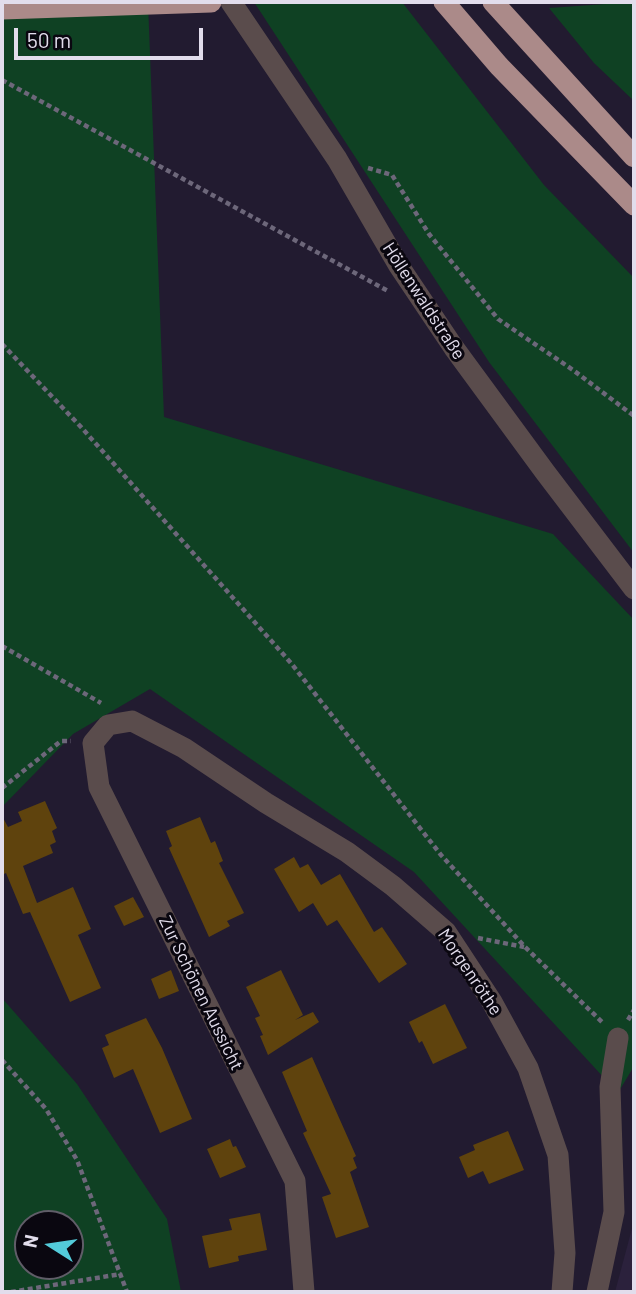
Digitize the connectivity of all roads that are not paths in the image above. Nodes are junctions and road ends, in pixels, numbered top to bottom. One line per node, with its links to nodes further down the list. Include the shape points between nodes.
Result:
1 (211, 2): 5 (highway)
2 (231, 2): 8 (street, Höllenwaldstraße, via 337,159 454,348)
3 (444, 2): 7 (highway, via 499,66)
4 (493, 2): 6 (highway)
5 (2, 9)
6 (634, 157)
7 (634, 205)
8 (634, 589)
9 (93, 743): 11 (street, Zur Schönen Aussicht, via 99,787 295,1181); 12 (street, Morgenröthe, via 108,725 132,721 184,748 347,852 446,932 528,1068 558,1155 565,1253)
10 (618, 1038): 13 (street, via 610,1087 614,1212)
11 (304, 1292)
12 (562, 1292)
13 (597, 1292)

